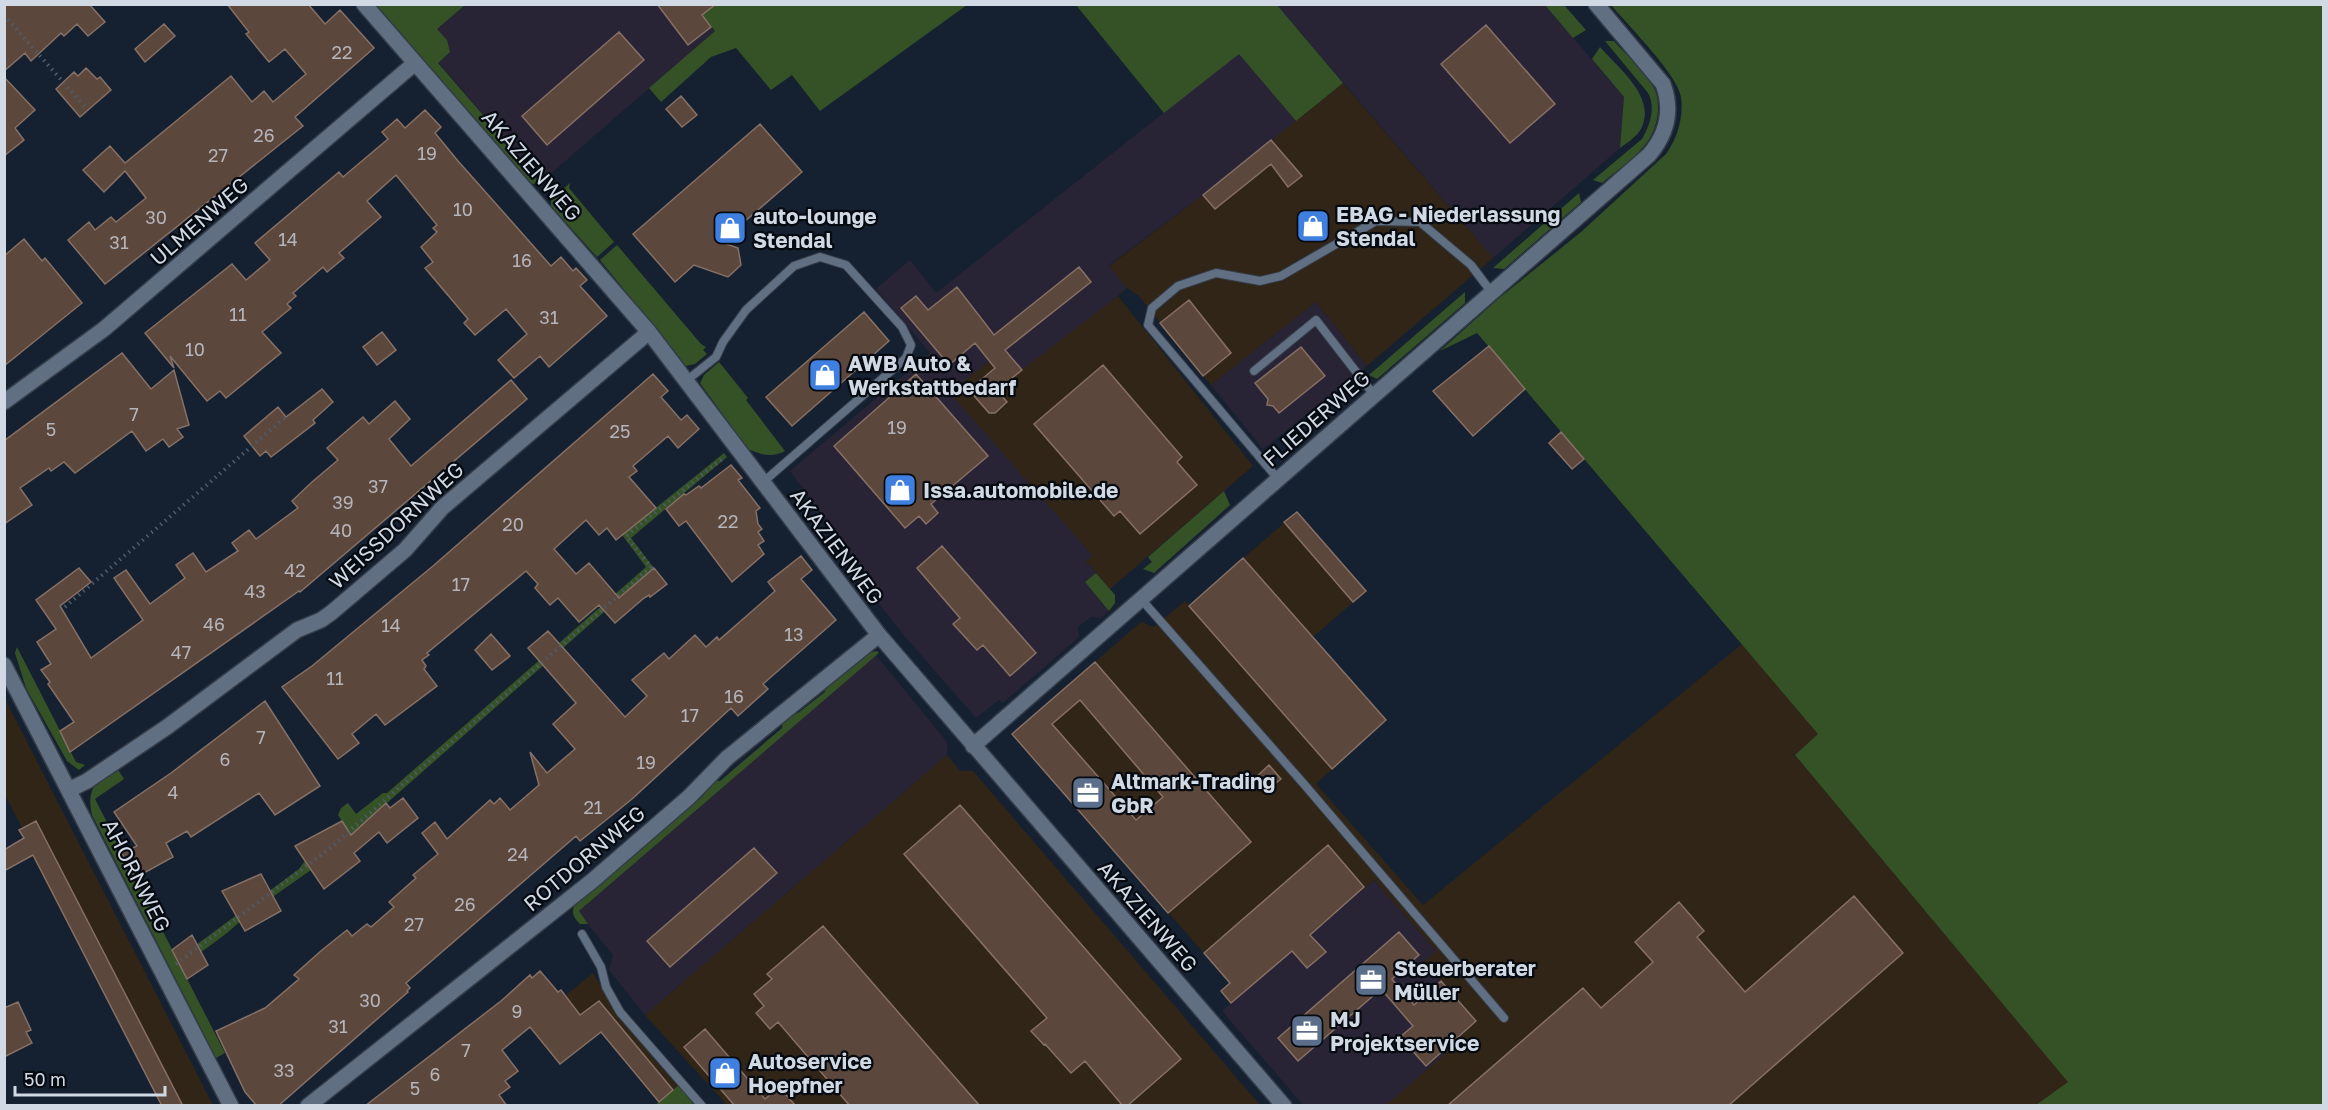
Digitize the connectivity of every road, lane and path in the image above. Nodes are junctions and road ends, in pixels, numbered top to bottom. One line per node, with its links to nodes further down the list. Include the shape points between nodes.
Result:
1 (364, 4): 4 (street, AKAZIENWEG)
2 (1596, 4): 6 (street, FLIEDERWEG, via 1663,84 1668,97 1665,132 1649,155)
3 (4, 15): 5 (path)
4 (415, 63): 7 (street, AKAZIENWEG); 11 (street, ULMENWEG, via 113,321)
5 (86, 108)
6 (1492, 293): 10 (street, FLIEDERWEG); 14 (lane, via 1471,265 1420,222 1376,221 1281,276 1260,280 1216,273 1178,286 1152,308 1148,325)
7 (649, 332): 9 (street, AKAZIENWEG); 21 (street, WEISSDORNWEG, via 442,508 405,550 331,613 297,630 167,727)
8 (1254, 371): 10 (lane, via 1316,320)
9 (686, 381): 13 (street, AKAZIENWEG); 15 (lane, via 716,357 746,310 794,266 820,257 846,265 902,327 911,345 906,358)
10 (1374, 395): 14 (street, FLIEDERWEG)
11 (4, 402)
12 (288, 414): 17 (path)
13 (736, 449): 15 (street, AKAZIENWEG); 23 (path, via 626,536 651,567 329,849)
14 (1278, 479): 16 (street, FLIEDERWEG)
15 (762, 483): 18 (street, AKAZIENWEG)
16 (1141, 599): 20 (street, FLIEDERWEG); 24 (lane)
17 (64, 607)
18 (879, 635): 20 (street, AKAZIENWEG); 26 (street, ROTDORNWEG, via 727,758 689,797 592,880)
19 (4, 664): 21 (street, AHORNWEG)
20 (973, 746): 28 (street, AKAZIENWEG)
21 (69, 790): 23 (street, AHORNWEG)
22 (582, 934): 27 (lane, via 620,1012)
23 (163, 972): 25 (street, AHORNWEG)
24 (1504, 1018)
25 (231, 1106)
26 (308, 1106)
27 (702, 1106)
28 (1284, 1106)

